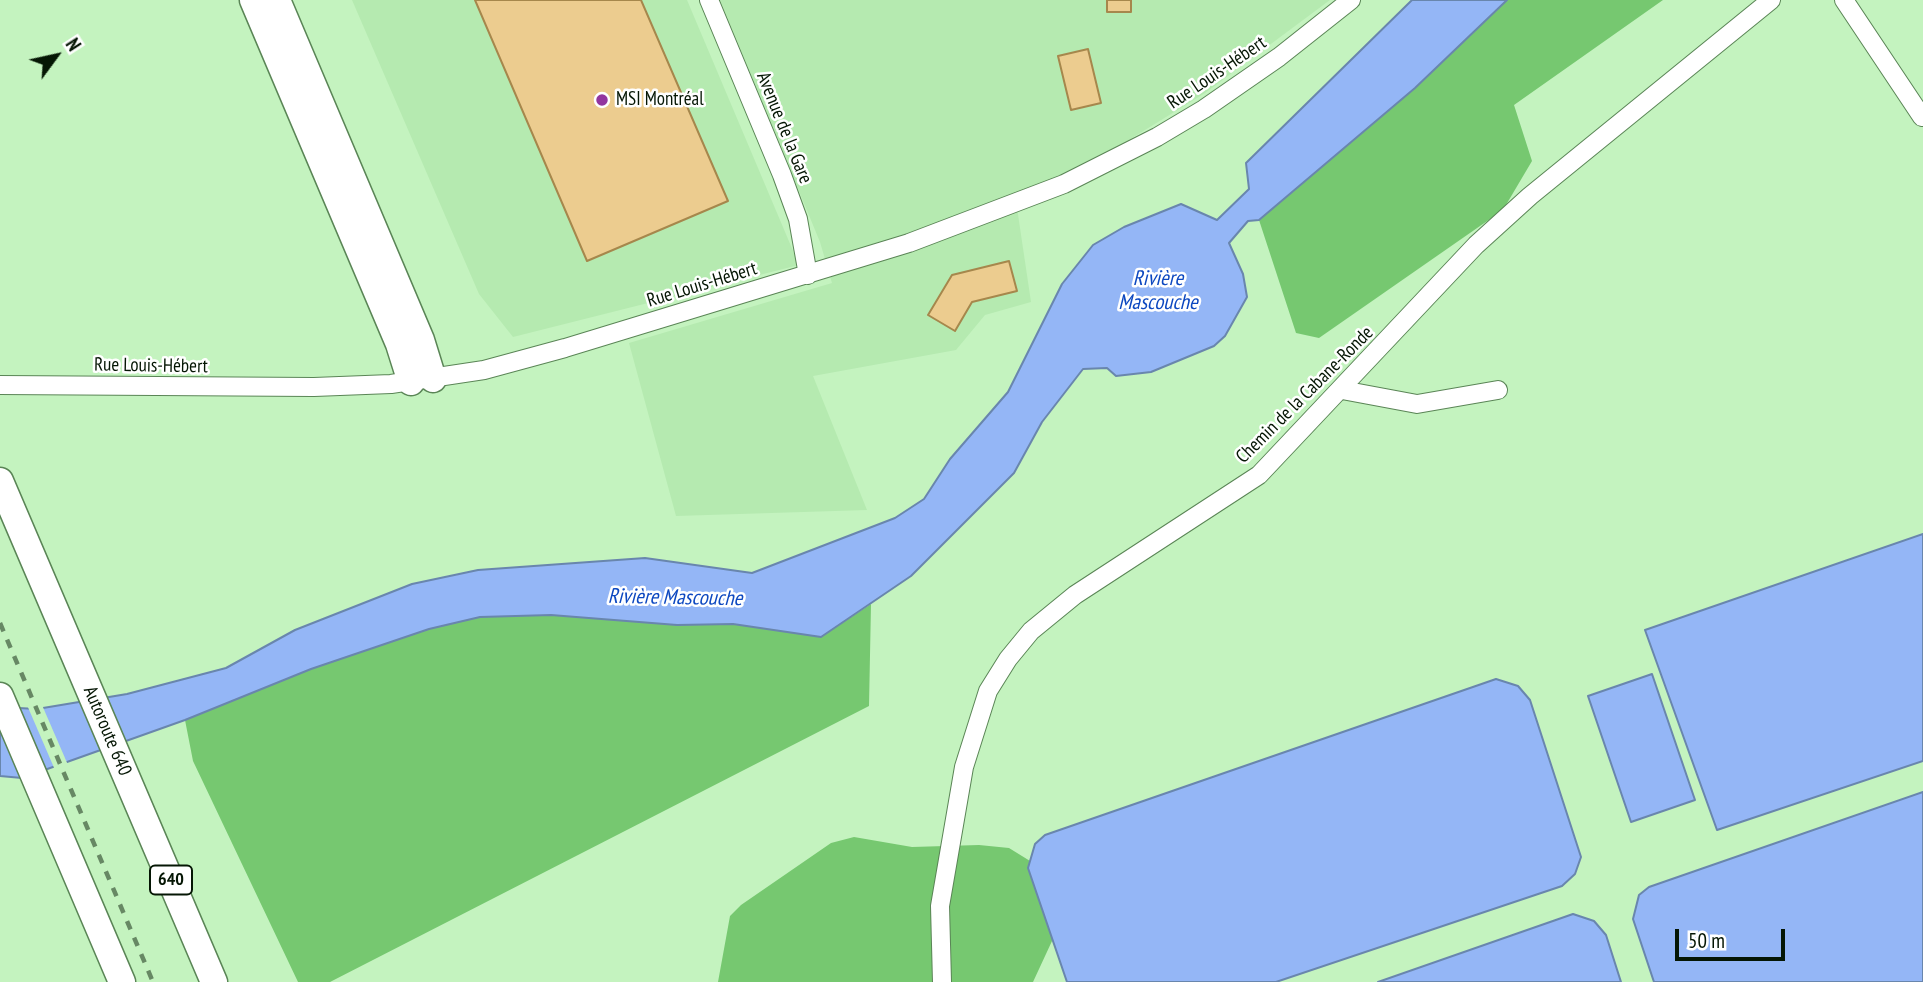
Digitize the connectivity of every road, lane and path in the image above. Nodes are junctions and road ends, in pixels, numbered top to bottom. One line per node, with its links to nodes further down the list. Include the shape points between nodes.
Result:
1 (253, 0): 9 (highway, via 394,331)
2 (277, 0): 9 (highway, via 421,340)
3 (709, 0): 8 (street, Avenue de la Gare, via 798,219)
4 (1351, 0): 8 (street, Rue Louis-Hébert, via 1214,102 1087,173 947,230)
5 (1771, 0): 11 (street, Chemin de la Cabane-Ronde, via 1476,245)
6 (1844, 0): 7 (street)
7 (1922, 117)
8 (808, 275): 9 (street, Rue Louis-Hébert, via 537,356)
9 (422, 380): 10 (street, Rue Louis-Hébert, via 314,387)
10 (0, 385)
11 (1342, 390): 12 (street, via 1418,404); 17 (street, Chemin de la Cabane-Ronde, via 1259,475 1075,595 1031,631 1008,659 988,691 964,767 940,906)
12 (1498, 390)
13 (0, 481): 16 (highway, Autoroute 640 / 640)
14 (0, 696): 15 (highway)
15 (122, 982)
16 (214, 982)
17 (942, 982)

